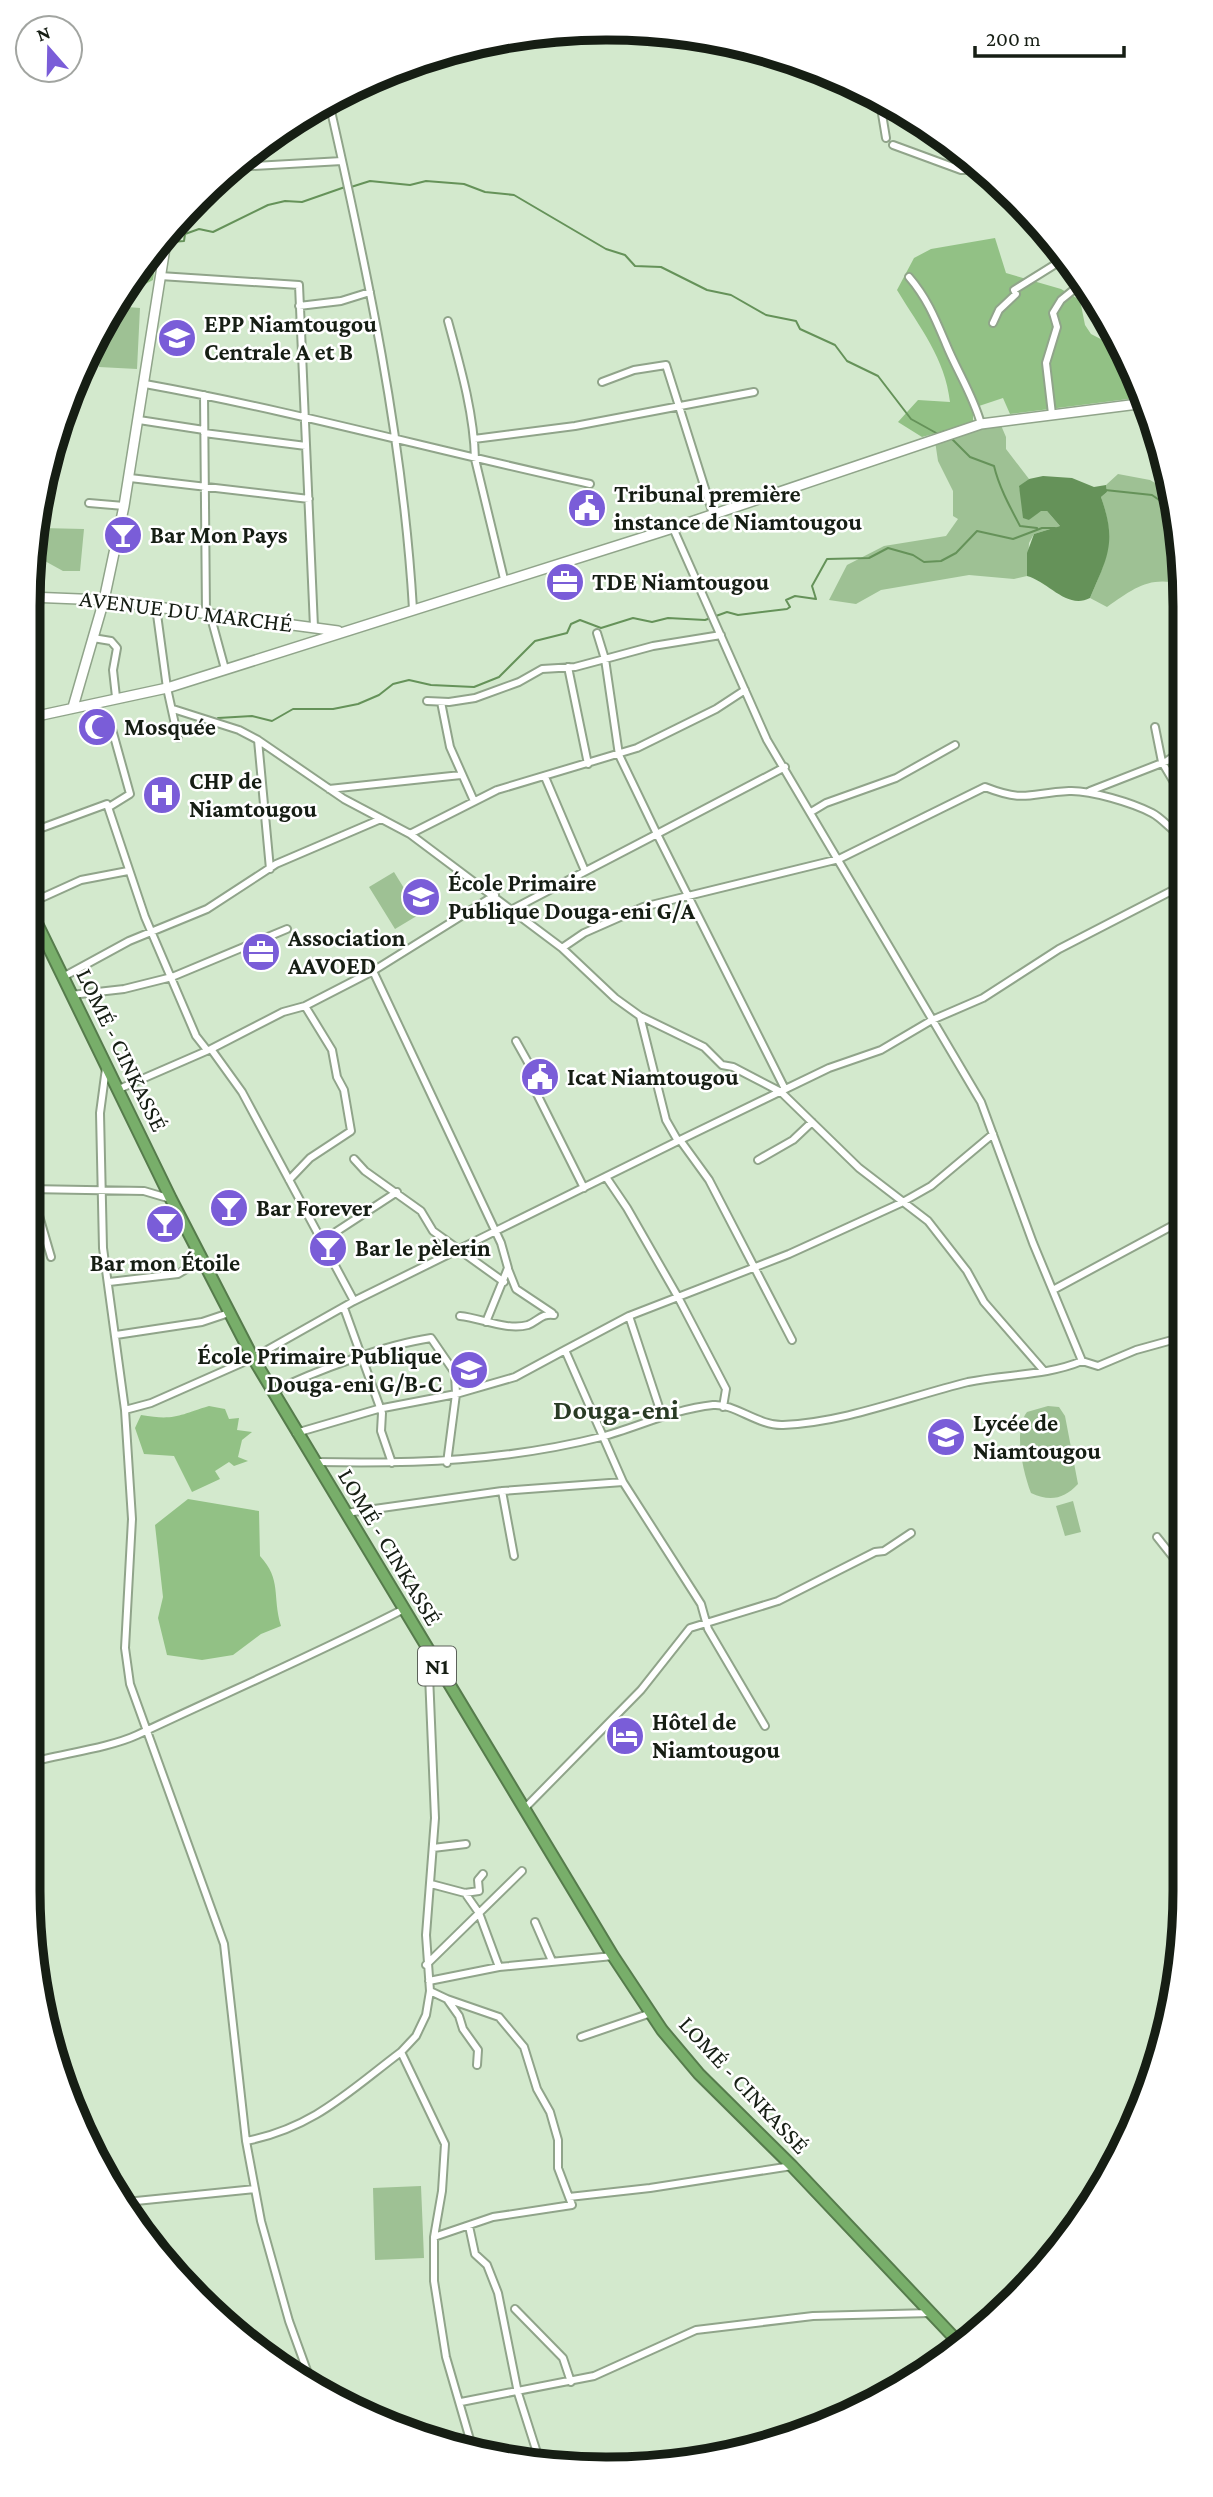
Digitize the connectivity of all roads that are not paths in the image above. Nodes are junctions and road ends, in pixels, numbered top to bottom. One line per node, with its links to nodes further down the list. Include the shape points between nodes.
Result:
1 (331, 112): 5 (street)
2 (882, 112): 3 (street)
3 (886, 138)
4 (893, 145): 7 (street)
5 (342, 161): 6 (street); 13 (street)
6 (251, 166)
7 (967, 170)
8 (164, 254): 10 (main road)
9 (1057, 263): 16 (street, via 1014,290 1016,294)
10 (160, 276): 14 (street, via 299,285); 18 (main road)
11 (909, 277): 26 (street, via 933,309)
12 (1074, 288): 23 (street, via 1053,313 1057,327 1046,363)
13 (370, 292): 14 (street, via 341,302); 28 (street)
14 (299, 306): 24 (street)
15 (448, 321): 29 (street)
16 (993, 323)
17 (602, 382): 22 (street, via 666,365)
18 (145, 384): 20 (street); 25 (main road)
19 (754, 392): 22 (street)
20 (204, 394): 24 (street); 27 (street)
21 (1135, 404): 23 (main road)
22 (678, 407): 29 (street); 38 (street)
23 (1052, 414): 26 (main road)
24 (304, 415): 28 (street); 30 (street)
25 (139, 420): 27 (street); 32 (main road)
26 (981, 424): 38 (main road)
27 (204, 431): 30 (street); 34 (street)
28 (396, 437): 31 (street); 44 (street)
29 (474, 439): 31 (street)
30 (306, 446): 35 (street)
31 (475, 459): 33 (street); 40 (street)
32 (130, 478): 34 (street); 37 (main road)
33 (590, 484)
34 (204, 487): 35 (street); 45 (street)
35 (309, 499): 46 (street)
36 (89, 503): 37 (street)
37 (124, 506): 42 (main road)
38 (713, 514): 39 (main road)
39 (673, 528): 40 (main road); 49 (street)
40 (504, 579): 44 (main road)
41 (40, 597): 42 (main road, AVENUE DU MARCHÉ)
42 (104, 600): 43 (main road, AVENUE DU MARCHÉ); 50 (main road)
43 (156, 607): 45 (main road, AVENUE DU MARCHÉ); 54 (street)
44 (413, 610): 47 (main road)
45 (208, 613): 46 (main road, AVENUE DU MARCHÉ); 53 (street)
46 (314, 627): 47 (main road, AVENUE DU MARCHÉ)
47 (340, 631): 53 (main road)
48 (597, 633): 51 (street)
49 (721, 635): 51 (street); 55 (street)
50 (93, 638): 56 (street, via 111,641 117,648 113,670); 60 (main road)
51 (605, 659): 52 (street); 67 (street)
52 (568, 667): 58 (street, via 542,668 475,698); 70 (street)
53 (225, 669): 54 (main road)
54 (167, 688): 56 (main road); 61 (street)
55 (745, 690): 67 (street, via 716,709); 71 (street, via 767,740)
56 (116, 697): 59 (main road)
57 (427, 701): 58 (street)
58 (441, 702): 72 (street)
59 (90, 703): 60 (main road); 78 (street, via 110,722 130,794)
60 (73, 707): 62 (main road)
61 (173, 709): 64 (street); 65 (street)
62 (40, 715)
63 (1154, 727): 69 (street)
64 (178, 738)
65 (258, 740): 75 (street); 86 (street)
66 (955, 745): 79 (street, via 896,778)
67 (619, 755): 70 (street); 84 (street)
68 (1173, 756): 69 (street)
69 (1162, 762): 74 (street); 76 (street)
70 (588, 764): 73 (street)
71 (785, 767): 79 (street); 84 (street)
72 (461, 775): 75 (street); 77 (street)
73 (545, 777): 77 (street); 88 (street)
74 (1173, 781)
75 (329, 789): 80 (street)
76 (1088, 792): 82 (street, via 1154,814); 85 (street, via 1012,797 985,787)
77 (474, 801): 83 (street)
78 (108, 807): 81 (street); 87 (street)
79 (811, 812): 85 (street)
80 (381, 819): 83 (street); 86 (street)
81 (40, 829)
82 (1173, 831)
83 (410, 834): 91 (street)
84 (657, 834): 88 (street); 90 (street)
85 (839, 859): 90 (street); 104 (street)
86 (270, 869): 96 (street, via 207,909)
87 (128, 871): 92 (street, via 81,880); 96 (street)
88 (585, 871): 93 (street)
89 (1173, 890): 104 (street, via 1059,949 983,998)
90 (688, 894): 97 (street, via 643,907); 109 (street)
91 (495, 895): 93 (street); 98 (street)
92 (40, 899)
93 (513, 909): 97 (street)
94 (288, 929): 100 (street)
95 (40, 930): 99 (highway, LOMÉ - CINKASSÉ / N1)
96 (154, 931): 99 (street); 100 (street)
97 (562, 948): 103 (street)
98 (373, 971): 102 (street); 125 (street)
99 (63, 977): 101 (highway, LOMÉ - CINKASSÉ / N1)
100 (172, 977): 101 (street); 106 (street, via 196,1036)
101 (71, 995): 107 (highway, LOMÉ - CINKASSÉ / N1)
102 (305, 1006): 106 (street, via 283,1012); 116 (street, via 332,1050 351,1130 310,1158)
103 (640, 1016): 109 (street, via 704,1047 722,1065); 112 (street, via 666,1120)
104 (932, 1020): 109 (street, via 881,1050); 111 (street, via 981,1102)
105 (516, 1041): 117 (street, via 530,1066 531,1082)
106 (209, 1049): 108 (street); 116 (street, via 242,1092)
107 (106, 1065): 108 (highway, LOMÉ - CINKASSÉ / N1); 119 (street, via 100,1113)
108 (119, 1089): 121 (highway, LOMÉ - CINKASSÉ / N1)
109 (783, 1091): 110 (street); 112 (street)
110 (812, 1122): 114 (street, via 793,1140); 122 (street)
111 (993, 1134): 122 (street, via 931,1186); 134 (street)
112 (679, 1141): 115 (street); 130 (street, via 709,1180)
113 (354, 1159): 120 (street)
114 (758, 1160)
115 (606, 1177): 117 (street); 135 (street)
116 (289, 1181): 126 (street)
117 (584, 1188): 125 (street)
118 (40, 1189): 119 (street)
119 (102, 1189): 121 (street, via 144,1191); 132 (street)
120 (397, 1192): 126 (street); 127 (street, via 421,1211 433,1231)
121 (171, 1199): 129 (highway, LOMÉ - CINKASSÉ / N1)
122 (901, 1203): 130 (street); 149 (street, via 928,1221 967,1271 984,1302)
123 (40, 1223): 128 (street)
124 (1173, 1225): 134 (street)
125 (497, 1232): 127 (street); 131 (street)
126 (322, 1241): 136 (street)
127 (461, 1250): 133 (street); 136 (street)
128 (51, 1257)
129 (203, 1259): 132 (street, via 178,1274); 138 (highway, LOMÉ - CINKASSÉ / N1)
130 (754, 1267): 135 (street); 143 (street)
131 (508, 1268): 133 (street); 141 (street, via 516,1289 554,1315 545,1314 527,1325)
132 (109, 1282): 142 (street)
133 (504, 1282): 141 (street)
134 (1053, 1290): 148 (street)
135 (678, 1297): 140 (street); 152 (street, via 726,1389)
136 (355, 1301): 137 (street)
137 (344, 1308): 146 (street); 147 (street)
138 (229, 1313): 142 (street, via 202,1322); 146 (highway, LOMÉ - CINKASSÉ / N1)
139 (460, 1316): 141 (street)
140 (629, 1316): 145 (street); 155 (street)
141 (486, 1322)
142 (116, 1335): 154 (street)
143 (792, 1340)
144 (1173, 1340): 148 (street, via 1098,1366)
145 (565, 1350): 151 (street, via 515,1377); 157 (street)
146 (253, 1358): 150 (highway, LOMÉ - CINKASSÉ / N1); 154 (street)
147 (363, 1358): 150 (street); 151 (street, via 404,1342 431,1338 455,1373); 153 (street)
148 (1082, 1361): 149 (street)
149 (1044, 1371): 152 (street, via 970,1382 836,1420 767,1424)
150 (272, 1392): 156 (highway, LOMÉ - CINKASSÉ / N1)
151 (456, 1394): 153 (street); 160 (street)
152 (723, 1407): 155 (street, via 716,1404)
153 (379, 1409): 156 (street); 159 (street)
154 (125, 1410): 172 (street, via 132,1519 125,1659)
155 (662, 1416): 157 (street)
156 (296, 1433): 158 (highway, LOMÉ - CINKASSÉ / N1)
157 (601, 1437): 160 (street); 161 (street)
158 (315, 1462): 159 (street); 163 (highway, LOMÉ - CINKASSÉ / N1)
159 (392, 1463): 160 (street)
160 (447, 1463)
161 (623, 1482): 162 (street); 169 (street)
162 (502, 1491): 163 (street); 166 (street)
163 (346, 1513): 168 (highway, LOMÉ - CINKASSÉ / N1)
164 (911, 1533): 169 (street, via 884,1551 778,1601)
165 (1157, 1537): 167 (street)
166 (514, 1556)
167 (1173, 1557)
168 (404, 1609): 170 (highway, LOMÉ - CINKASSÉ / N1); 172 (street, via 209,1705)
169 (708, 1622): 171 (street, via 720,1652); 174 (street, via 687,1631 641,1689)
170 (428, 1649): 174 (highway, LOMÉ - CINKASSÉ / N1); 176 (street)
171 (765, 1726)
172 (146, 1729): 173 (street); 194 (street, via 224,1944)
173 (40, 1760)
174 (524, 1809): 183 (highway, LOMÉ - CINKASSÉ / N1)
175 (466, 1844): 176 (street)
176 (433, 1848): 179 (street)
177 (522, 1871): 181 (street)
178 (483, 1874): 180 (street, via 479,1891)
179 (431, 1884): 180 (street); 185 (street)
180 (465, 1893): 181 (street)
181 (479, 1913): 185 (street); 186 (street)
182 (534, 1922): 184 (street)
183 (613, 1956): 184 (street); 190 (highway, LOMÉ - CINKASSÉ / N1)
184 (552, 1961): 186 (street)
185 (426, 1965): 187 (street)
186 (499, 1966): 187 (street)
187 (429, 1981): 188 (street)
188 (430, 1991): 189 (street); 192 (street, via 426,2015)
189 (447, 1999): 193 (street, via 478,2050); 197 (street, via 499,2017 524,2047 537,2089 550,2112 558,2140 558,2168)
190 (651, 2013): 191 (street); 195 (highway, LOMÉ - CINKASSÉ / N1, via 699,2074)
191 (581, 2037)
192 (401, 2052): 194 (street, via 314,2118 280,2134); 200 (street, via 445,2144 443,2191)
193 (477, 2065)
194 (246, 2141): 196 (street)
195 (792, 2166): 197 (street); 202 (highway, LOMÉ - CINKASSÉ / N1)
196 (255, 2189): 198 (street); 204 (street, via 268,2251)
197 (569, 2197): 199 (street, via 572,2205 493,2217)
198 (134, 2202)
199 (469, 2226): 200 (street); 206 (street, via 474,2254 487,2265 498,2293)
200 (433, 2237): 207 (street, via 439,2320)
201 (515, 2309): 205 (street, via 563,2358)
202 (931, 2313): 203 (highway, LOMÉ - CINKASSÉ / N1); 205 (street, via 813,2316 696,2330 621,2365)
203 (954, 2338)
204 (307, 2371)
205 (570, 2382): 206 (street)
206 (517, 2393): 207 (street); 209 (street)
207 (461, 2402): 208 (street)
208 (470, 2440)
209 (537, 2452)

